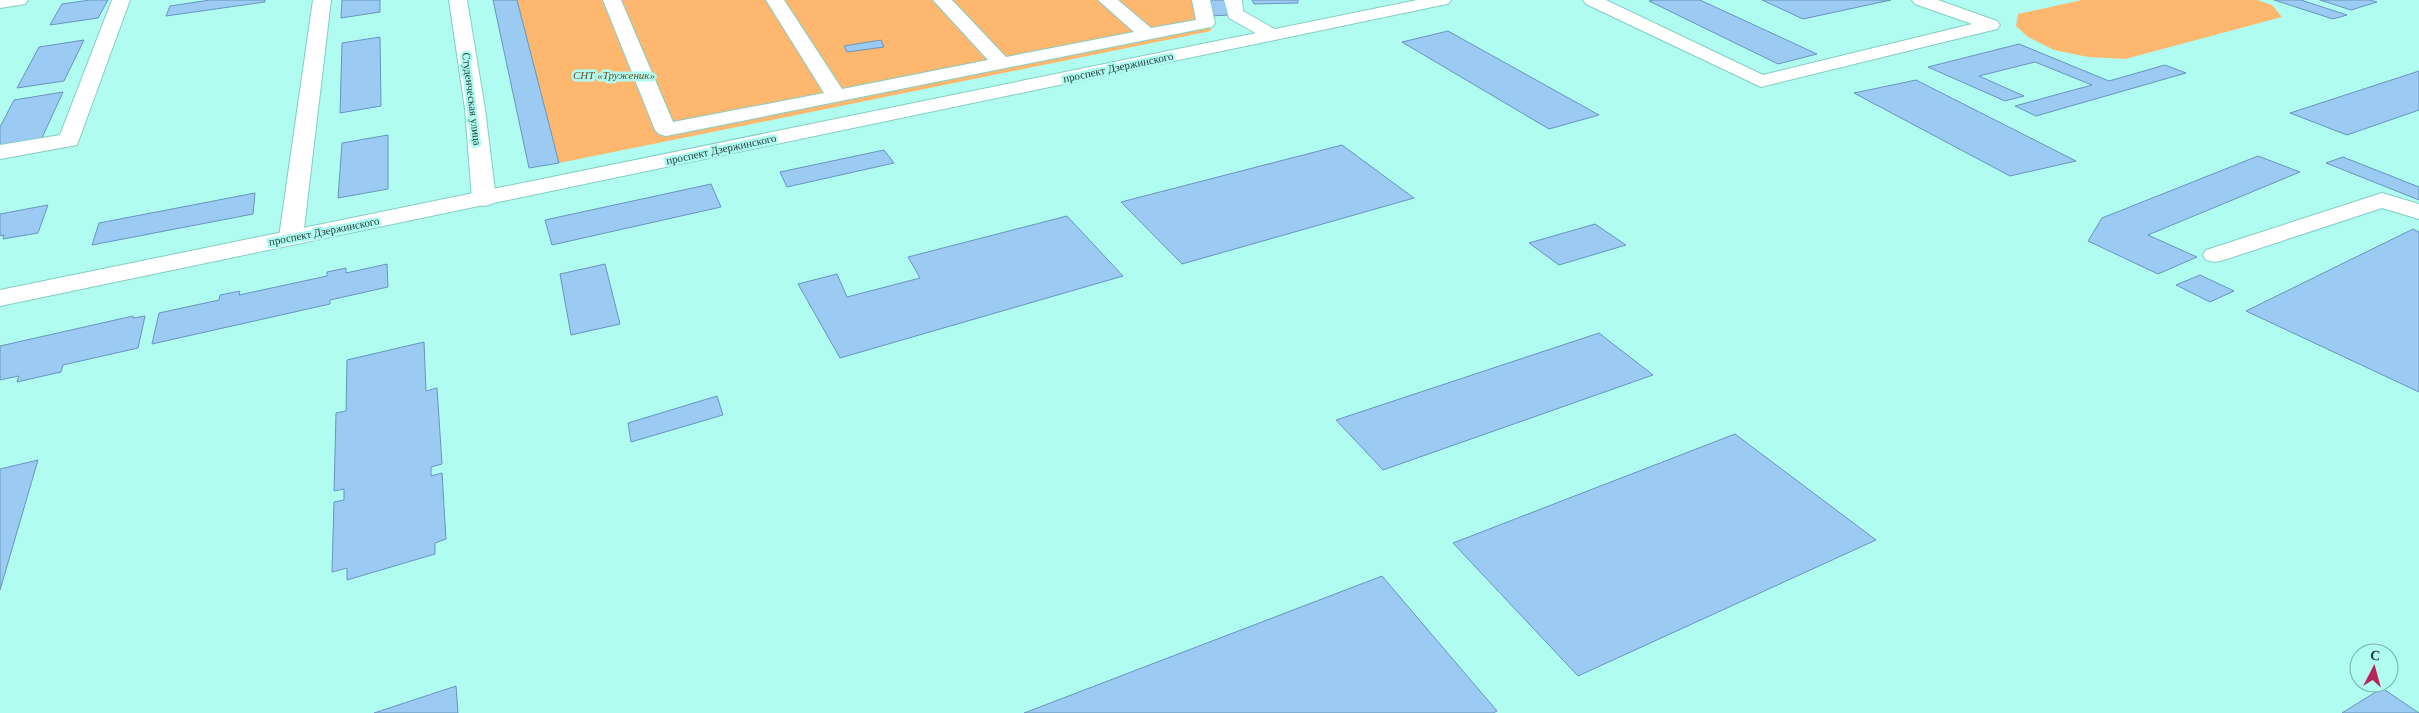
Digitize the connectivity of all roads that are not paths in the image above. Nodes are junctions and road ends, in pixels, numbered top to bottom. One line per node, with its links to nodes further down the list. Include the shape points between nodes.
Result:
1 (19, 0): 14 (street)
2 (121, 0): 19 (street, via 69,140)
3 (322, 0): 22 (street)
4 (458, 0): 20 (street, Студенческая улица, via 475,109)
5 (612, 0): 18 (street, via 666,130)
6 (775, 0): 18 (street)
7 (942, 0): 17 (street)
8 (1107, 0): 15 (street)
9 (1201, 0): 15 (street, via 1206,24)
10 (1233, 0): 16 (street, via 1235,14)
11 (1442, 0): 16 (street, проспект Дзержинского)
12 (1592, 0): 13 (street, via 1761,81 1991,25)
13 (1921, 0)
14 (0, 2)
15 (1148, 34): 17 (street)
16 (1272, 35): 20 (street, проспект Дзержинского)
17 (1002, 64): 18 (street)
18 (837, 97)
19 (0, 152)
20 (484, 199): 22 (street, проспект Дзержинского)
21 (2419, 212): 23 (street, via 2382,200)
22 (290, 238): 24 (street, проспект Дзержинского)
23 (2215, 254)
24 (0, 298)

